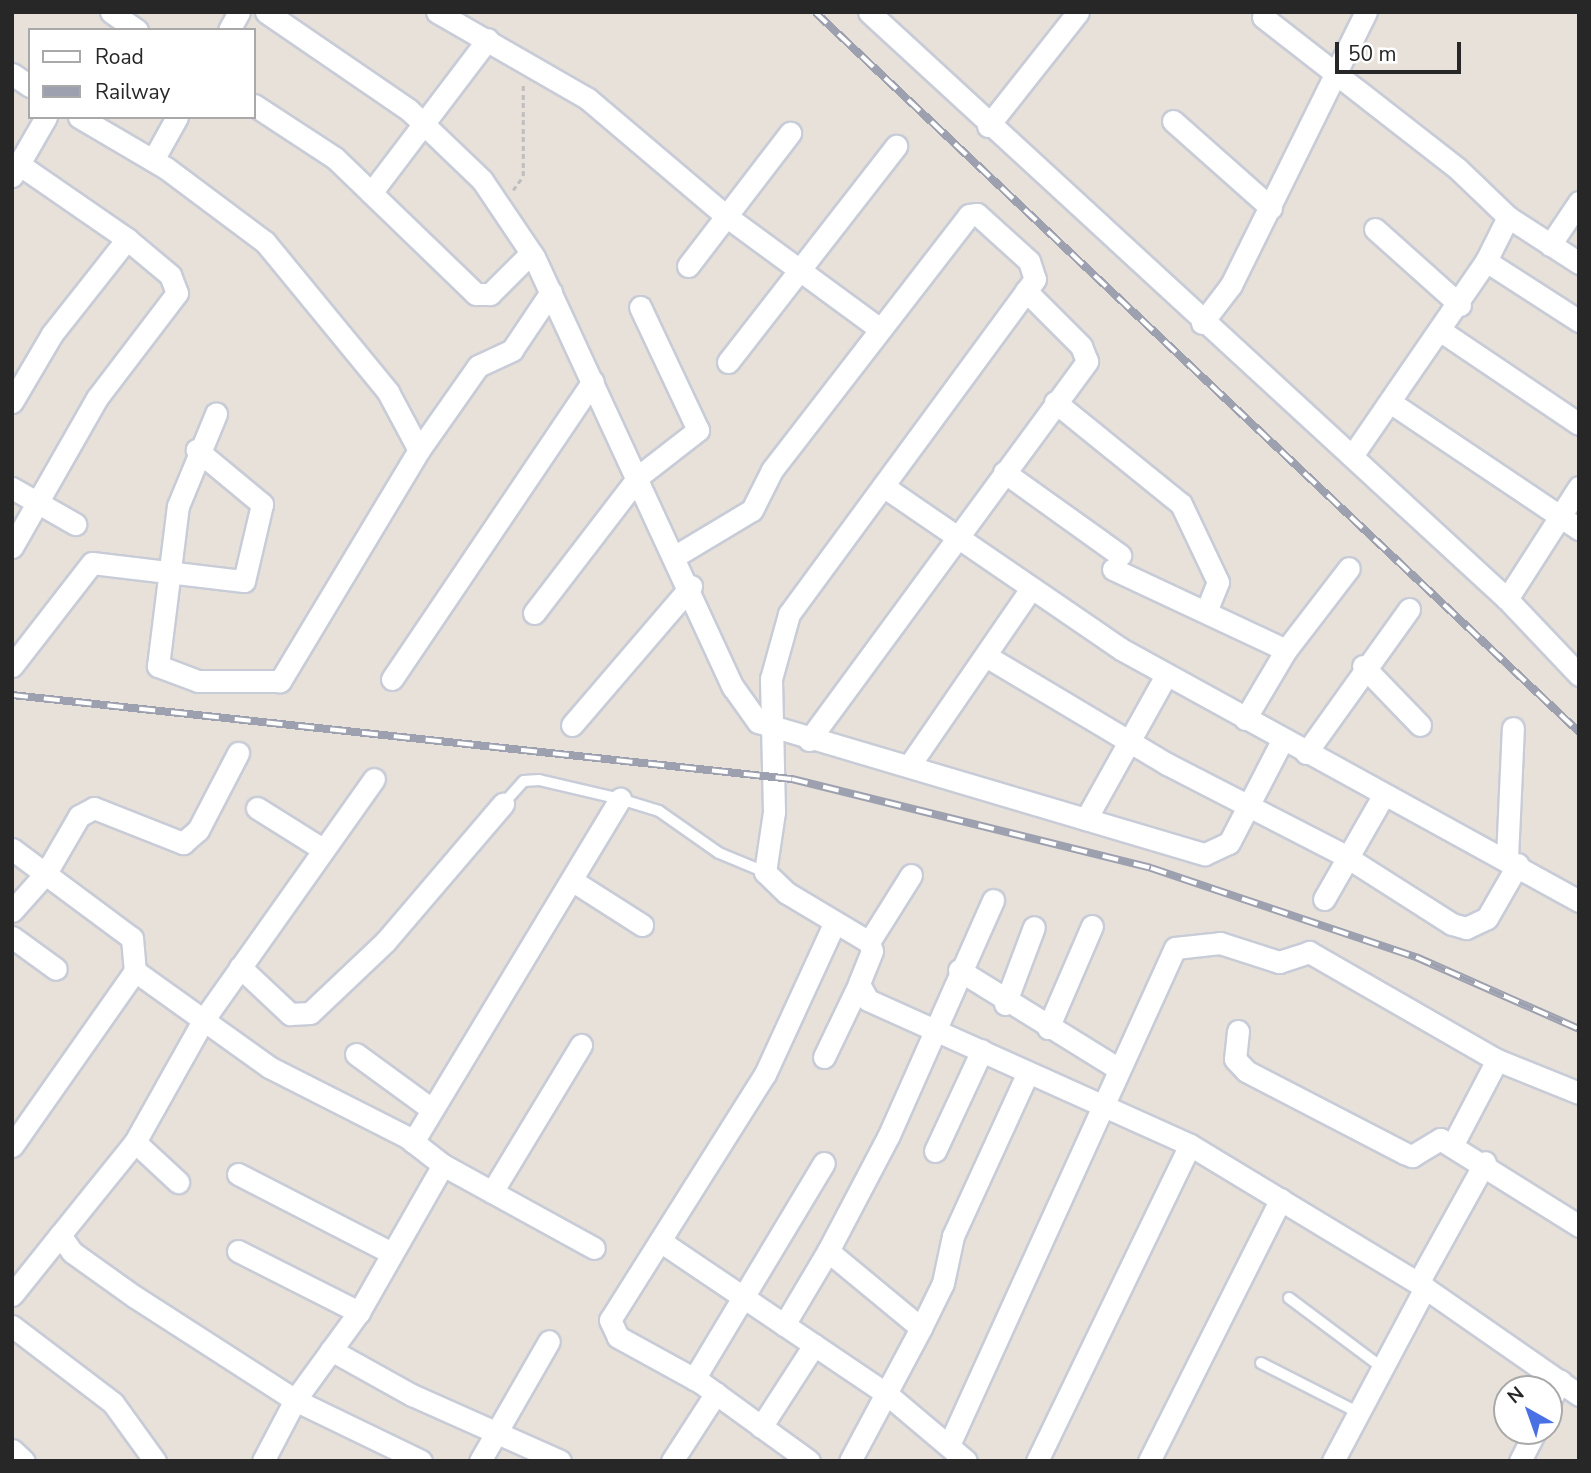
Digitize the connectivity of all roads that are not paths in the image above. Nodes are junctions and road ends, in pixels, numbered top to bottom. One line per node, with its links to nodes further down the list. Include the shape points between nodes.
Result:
1 (110, 12): 9 (street); 10 (street)
2 (239, 12): 11 (street)
3 (266, 12): 21 (street)
4 (438, 12): 12 (street)
5 (869, 12): 22 (street)
6 (1078, 12): 22 (street)
7 (1366, 13): 13 (street)
8 (1263, 17): 13 (street)
9 (100, 28)
10 (134, 28)
11 (230, 28)
12 (488, 38): 21 (street); 30 (street, via 588,99)
13 (1336, 70): 29 (street); 31 (street)
14 (12, 74): 15 (street)
15 (28, 85)
16 (256, 105): 27 (street, via 335,158)
17 (45, 119): 26 (street)
18 (82, 119): 25 (street)
19 (176, 119): 25 (street)
20 (1172, 121): 29 (street)
21 (425, 125): 27 (street); 35 (street, via 482,180)
22 (988, 126): 45 (street)
23 (790, 133): 30 (street)
24 (897, 146): 39 (street)
25 (153, 160): 56 (street, via 265,242 388,392)
26 (16, 170): 33 (street)
27 (371, 193): 35 (street, via 477,294 490,294)
28 (1579, 202): 34 (street)
29 (1271, 208): 45 (street, via 1231,285)
30 (726, 216): 38 (street); 39 (street)
31 (1508, 217): 34 (street); 36 (street)
32 (1375, 229): 42 (street)
33 (127, 239): 50 (street, via 52,334); 63 (street, via 170,275 174,300 96,398)
34 (1550, 245): 37 (street)
35 (531, 253): 40 (street)
36 (1486, 261): 42 (street); 44 (street)
37 (1579, 263)
38 (688, 266)
39 (798, 268): 46 (street); 48 (street)
40 (551, 292): 49 (street); 56 (street, via 512,350 478,366)
41 (1026, 292): 46 (street, via 1035,279 1033,266 974,213); 51 (street, via 1086,353 1087,361); 60 (street)
42 (1460, 305): 47 (street)
43 (640, 307): 59 (street, via 698,430)
44 (1579, 321)
45 (1202, 323): 57 (street)
46 (880, 329): 69 (street, via 772,470 752,510)
47 (1441, 331): 52 (street); 54 (street)
48 (729, 362)
49 (593, 381): 59 (street); 84 (street)
50 (12, 402)
51 (1055, 402): 58 (street); 76 (street, via 1181,504 1218,582)
52 (1390, 402): 57 (street); 64 (street)
53 (216, 414): 55 (street)
54 (1579, 424)
55 (197, 450): 71 (street, via 178,506); 71 (street, via 258,499 262,516 244,581)
56 (419, 450): 71 (street, via 280,681 198,681 163,673 158,666)
57 (1352, 456): 74 (street)
58 (1004, 472): 67 (street); 76 (street, via 1116,562)
59 (639, 476): 69 (street); 77 (street)
60 (883, 486): 67 (street); 89 (street, via 789,614 771,679)
61 (1579, 486): 64 (street)
62 (12, 488): 63 (street)
63 (37, 502): 65 (street); 68 (street)
64 (1560, 516): 66 (street); 74 (street)
65 (75, 524)
66 (1579, 529)
67 (958, 537): 73 (street); 91 (street)
68 (12, 547)
69 (677, 555): 72 (street)
70 (1349, 568): 78 (street)
71 (170, 576): 80 (street, via 92,563)
72 (691, 586): 87 (street); 89 (street, via 737,694 758,722)
73 (1030, 590): 79 (street); 82 (street)
74 (1507, 599): 83 (street)
75 (1409, 609): 81 (street)
76 (1206, 612): 78 (street)
77 (534, 613)
78 (1286, 650): 85 (street)
79 (986, 656): 92 (street); 95 (street)
80 (12, 666)
81 (1363, 666): 86 (street); 93 (street)
82 (1166, 675): 85 (street); 92 (street)
83 (1579, 675)
84 (392, 679)
85 (1245, 719): 90 (street)
86 (1420, 724)
87 (572, 725)
88 (1513, 728): 106 (street)
89 (775, 731): 91 (street); 107 (street)
90 (1283, 739): 93 (street); 99 (street)
91 (809, 740): 95 (street)
92 (1129, 741): 99 (street); 102 (street)
93 (1306, 752): 97 (street)
94 (239, 753): 108 (street, via 198,830 183,843 94,808 79,816)
95 (909, 766): 102 (street)
96 (374, 779): 103 (street)
97 (1383, 796): 105 (street); 106 (street)
98 (620, 799): 100 (lane, via 539,780 524,781); 107 (lane, via 659,811 719,853); 110 (street)
99 (1247, 803): 102 (street, via 1229,843 1213,855); 105 (street)
100 (503, 804): 121 (street, via 385,942 310,1013 290,1014)
101 (257, 808): 103 (street)
102 (1086, 819)
103 (321, 848): 121 (street)
104 (12, 849): 108 (street)
105 (1346, 856): 106 (street, via 1466,928 1487,918); 111 (street)
106 (1512, 861): 113 (street)
107 (765, 872): 115 (street)
108 (46, 873): 114 (street); 124 (street, via 132,938)
109 (911, 875): 120 (street)
110 (573, 881): 116 (street); 140 (street)
111 (1324, 899)
112 (993, 900): 123 (street)
113 (1579, 901)
114 (12, 911)
115 (835, 922): 120 (street); 156 (street, via 765,1074)
116 (642, 925)
117 (1092, 926): 129 (street)
118 (1034, 927): 126 (street)
119 (12, 937): 122 (street)
120 (869, 942): 125 (street, via 872,951)
121 (240, 967): 127 (street)
122 (56, 968)
123 (959, 970): 126 (street); 128 (street)
124 (135, 971): 127 (street); 144 (street)
125 (859, 984): 128 (street, via 869,1000); 134 (street)
126 (1005, 1004): 129 (street)
127 (204, 1019): 141 (street); 142 (street, via 287,1079 321,1090)
128 (932, 1027): 132 (street); 159 (street, via 888,1135)
129 (1048, 1028): 136 (street)
130 (1238, 1031): 145 (street, via 1235,1059 1246,1071 1412,1156 1440,1139)
131 (581, 1045): 152 (street)
132 (982, 1050): 137 (street); 146 (street)
133 (356, 1054): 140 (street)
134 (824, 1056)
135 (1497, 1060): 136 (street, via 1309,952 1279,962 1220,943 1175,948); 138 (street); 145 (street)
136 (1116, 1068): 139 (street)
137 (1028, 1072): 139 (street); 168 (street, via 953,1236 943,1283)
138 (1579, 1093)
139 (1098, 1106): 143 (street); 184 (street)
140 (430, 1108): 142 (street)
141 (135, 1142): 151 (street); 155 (street)
142 (413, 1142): 149 (street)
143 (1190, 1145): 153 (street); 198 (street)
144 (12, 1146)
145 (1452, 1146): 147 (street)
146 (935, 1151)
147 (1485, 1162): 154 (street); 161 (street)
148 (824, 1163): 163 (street)
149 (443, 1165): 152 (street); 160 (street)
150 (238, 1174): 160 (street)
151 (178, 1181)
152 (492, 1192): 157 (street)
153 (1281, 1199): 161 (street); 199 (street)
154 (1579, 1226)
155 (60, 1235): 162 (street); 180 (street, via 72,1252 135,1297)
156 (663, 1243): 163 (street); 175 (street, via 614,1311 612,1330)
157 (594, 1248)
158 (238, 1251): 165 (street)
159 (828, 1251): 167 (street); 168 (street)
160 (392, 1253): 165 (street)
161 (1422, 1286): 173 (street); 174 (street)
162 (12, 1295)
163 (744, 1297): 167 (street); 175 (street)
164 (1289, 1298): 173 (lane)
165 (359, 1312): 171 (street)
166 (12, 1325): 190 (street, via 113,1403)
167 (784, 1325): 170 (street)
168 (921, 1328): 178 (street)
169 (549, 1340): 183 (street)
170 (814, 1345): 178 (street); 182 (street)
171 (331, 1350): 180 (street); 183 (street)
172 (1261, 1363): 181 (lane)
173 (1380, 1366): 181 (street)
174 (1551, 1375)
175 (694, 1379): 177 (street)
176 (1563, 1383): 179 (street)
177 (716, 1393): 182 (street); 194 (street)
178 (888, 1395): 184 (street); 196 (street)
179 (1579, 1395)
180 (295, 1400): 191 (street); 192 (street)
181 (1357, 1412): 200 (street)
182 (761, 1427): 187 (street)
183 (496, 1431): 188 (street); 193 (street)
184 (948, 1445): 197 (street)
185 (1528, 1445): 201 (street)
186 (12, 1450): 189 (street)
187 (786, 1455): 195 (street)
188 (555, 1460)
189 (24, 1461)
190 (155, 1461)
191 (263, 1461)
192 (421, 1461)
193 (480, 1461)
194 (672, 1461)
195 (809, 1461)
196 (850, 1461)
197 (966, 1461)
198 (1037, 1461)
199 (1149, 1461)
200 (1333, 1461)
201 (1520, 1461)

